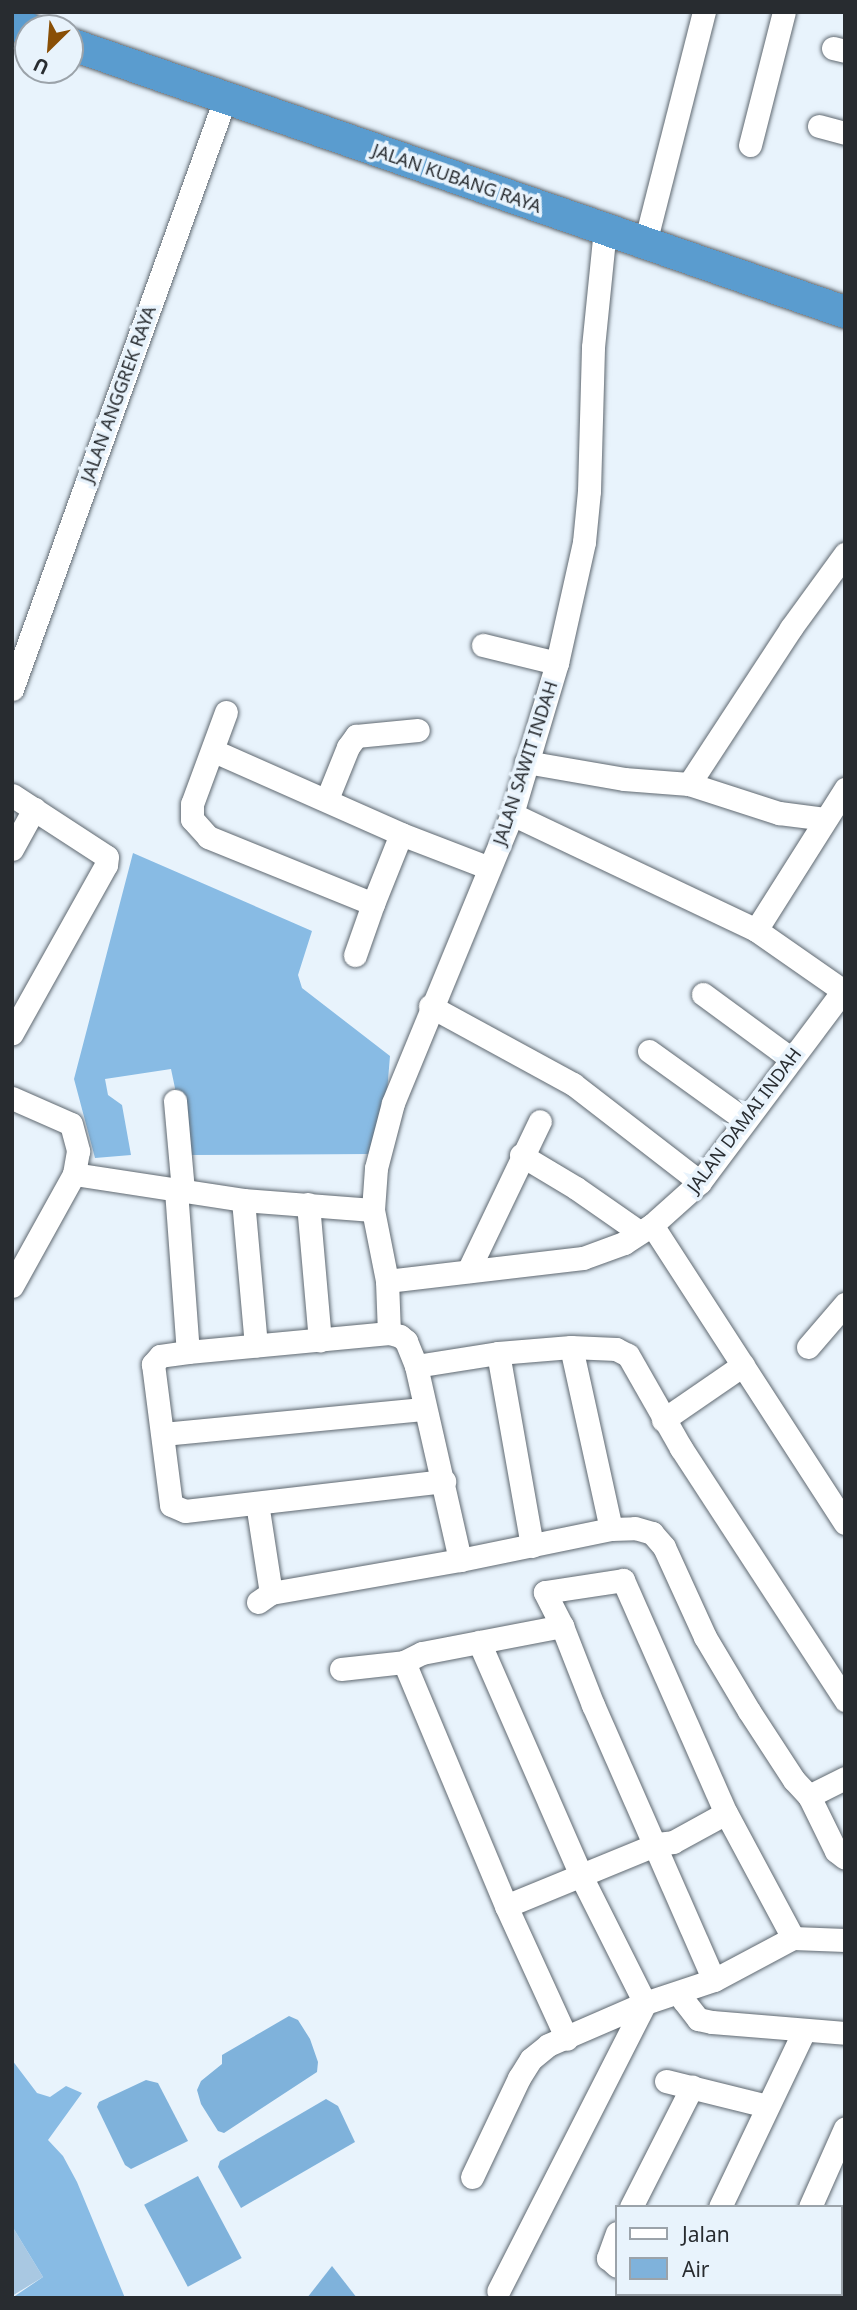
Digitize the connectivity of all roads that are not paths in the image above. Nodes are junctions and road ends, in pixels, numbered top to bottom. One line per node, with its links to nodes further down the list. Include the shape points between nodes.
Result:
1 (704, 12): 9 (street)
2 (784, 12): 7 (street)
3 (84, 49): 4 (highway, JALAN KUBANG RAYA)
4 (225, 99): 8 (highway, JALAN KUBANG RAYA); 14 (street, JALAN ANGGREK RAYA)
5 (819, 127): 6 (street)
6 (845, 133)
7 (750, 145)
8 (604, 229): 9 (highway, JALAN KUBANG RAYA); 13 (street, JALAN SAWIT INDAH, via 584,542)
9 (645, 243): 10 (highway, JALAN KUBANG RAYA)
10 (845, 312)
11 (845, 554): 20 (street)
12 (483, 645): 13 (street)
13 (557, 663): 19 (street, JALAN SAWIT INDAH)
14 (16, 666): 15 (street, JALAN ANGGREK RAYA)
15 (12, 689)
16 (226, 712): 18 (street)
17 (418, 730): 23 (street, via 356,736)
18 (214, 751): 23 (street); 30 (street, via 192,804 192,819 198,829)
19 (526, 762): 20 (street, via 624,779); 25 (street, JALAN SAWIT INDAH)
20 (689, 784): 26 (street, via 779,813)
21 (845, 789): 26 (street)
22 (12, 795): 24 (street)
23 (327, 799): 27 (street)
24 (34, 809): 28 (street); 36 (street, via 107,857)
25 (512, 814): 29 (street, JALAN SAWIT INDAH); 31 (street)
26 (825, 819): 31 (street)
27 (401, 834): 29 (street); 30 (street)
28 (12, 849)
29 (489, 868): 35 (street, JALAN SAWIT INDAH)
30 (373, 904): 32 (street)
31 (755, 930): 33 (street)
32 (355, 955)
33 (844, 992): 38 (street, JALAN DAMAI INDAH)
34 (703, 994): 38 (street)
35 (430, 1006): 45 (street, via 573,1084); 49 (street, JALAN SAWIT INDAH, via 393,1103 376,1168)
36 (12, 1032)
37 (649, 1051): 41 (street)
38 (790, 1058): 41 (street, JALAN DAMAI INDAH)
39 (175, 1101): 46 (street)
40 (15, 1107): 44 (street, via 74,1127 78,1151)
41 (745, 1120): 45 (street, JALAN DAMAI INDAH)
42 (540, 1121): 43 (street)
43 (521, 1155): 50 (street); 51 (street)
44 (93, 1177): 46 (street); 53 (street)
45 (700, 1182): 50 (street, JALAN DAMAI INDAH)
46 (180, 1190): 47 (street); 60 (street)
47 (243, 1200): 48 (street); 57 (street)
48 (308, 1204): 49 (street); 56 (street)
49 (373, 1210): 52 (street, JALAN SAWIT INDAH)
50 (646, 1228): 51 (street, JALAN DAMAI INDAH, via 594,1256); 63 (street)
51 (468, 1271): 52 (street, JALAN DAMAI INDAH)
52 (387, 1281): 55 (street, JALAN SAWIT INDAH)
53 (12, 1286)
54 (845, 1304): 59 (street)
55 (389, 1333): 56 (street); 62 (street, via 406,1342)
56 (320, 1340): 57 (street)
57 (256, 1345): 60 (street)
58 (571, 1347): 61 (street); 65 (street, via 616,1349 628,1355); 70 (street)
59 (808, 1347)
60 (188, 1352): 66 (street, via 160,1356 153,1364)
61 (498, 1353): 62 (street); 71 (street)
62 (416, 1366): 64 (street)
63 (743, 1366): 65 (street); 69 (street)
64 (423, 1409): 66 (street); 67 (street)
65 (663, 1420): 77 (street)
66 (163, 1434): 68 (street, via 176,1510)
67 (444, 1480): 68 (street); 72 (street)
68 (257, 1503): 72 (street, via 264,1597)
69 (845, 1523)
70 (611, 1529): 71 (street); 79 (street, via 652,1533 664,1547 705,1637 794,1780)
71 (533, 1546): 72 (street)
72 (460, 1560)
73 (562, 1626): 74 (street); 80 (street, via 545,1592 623,1580); 81 (street)
74 (479, 1642): 75 (street, via 422,1653); 83 (street)
75 (404, 1662): 76 (street); 84 (street)
76 (341, 1669)
77 (845, 1700)
78 (845, 1778): 79 (street)
79 (810, 1796): 82 (street, via 836,1851)
80 (726, 1812): 81 (street, via 693,1834); 85 (street)
81 (657, 1844): 83 (street); 87 (street)
82 (845, 1857)
83 (581, 1876): 84 (street); 89 (street)
84 (506, 1906): 92 (street)
85 (793, 1938): 86 (street); 87 (street)
86 (845, 1940)
87 (714, 1980): 88 (street)
88 (683, 1993): 89 (street); 90 (street, via 698,2018 726,2025)
89 (645, 2003): 92 (street); 103 (street)
90 (804, 2031): 91 (street); 95 (street)
91 (845, 2033)
92 (567, 2039): 97 (street, via 548,2045 531,2059)
93 (666, 2081): 94 (street)
94 (692, 2087): 95 (street); 98 (street)
95 (767, 2106): 99 (street)
96 (845, 2128): 100 (street)
97 (472, 2177)
98 (632, 2205)
99 (721, 2205)
100 (811, 2205)
101 (616, 2236): 102 (street, via 608,2258)
102 (616, 2265)
103 (498, 2291)

